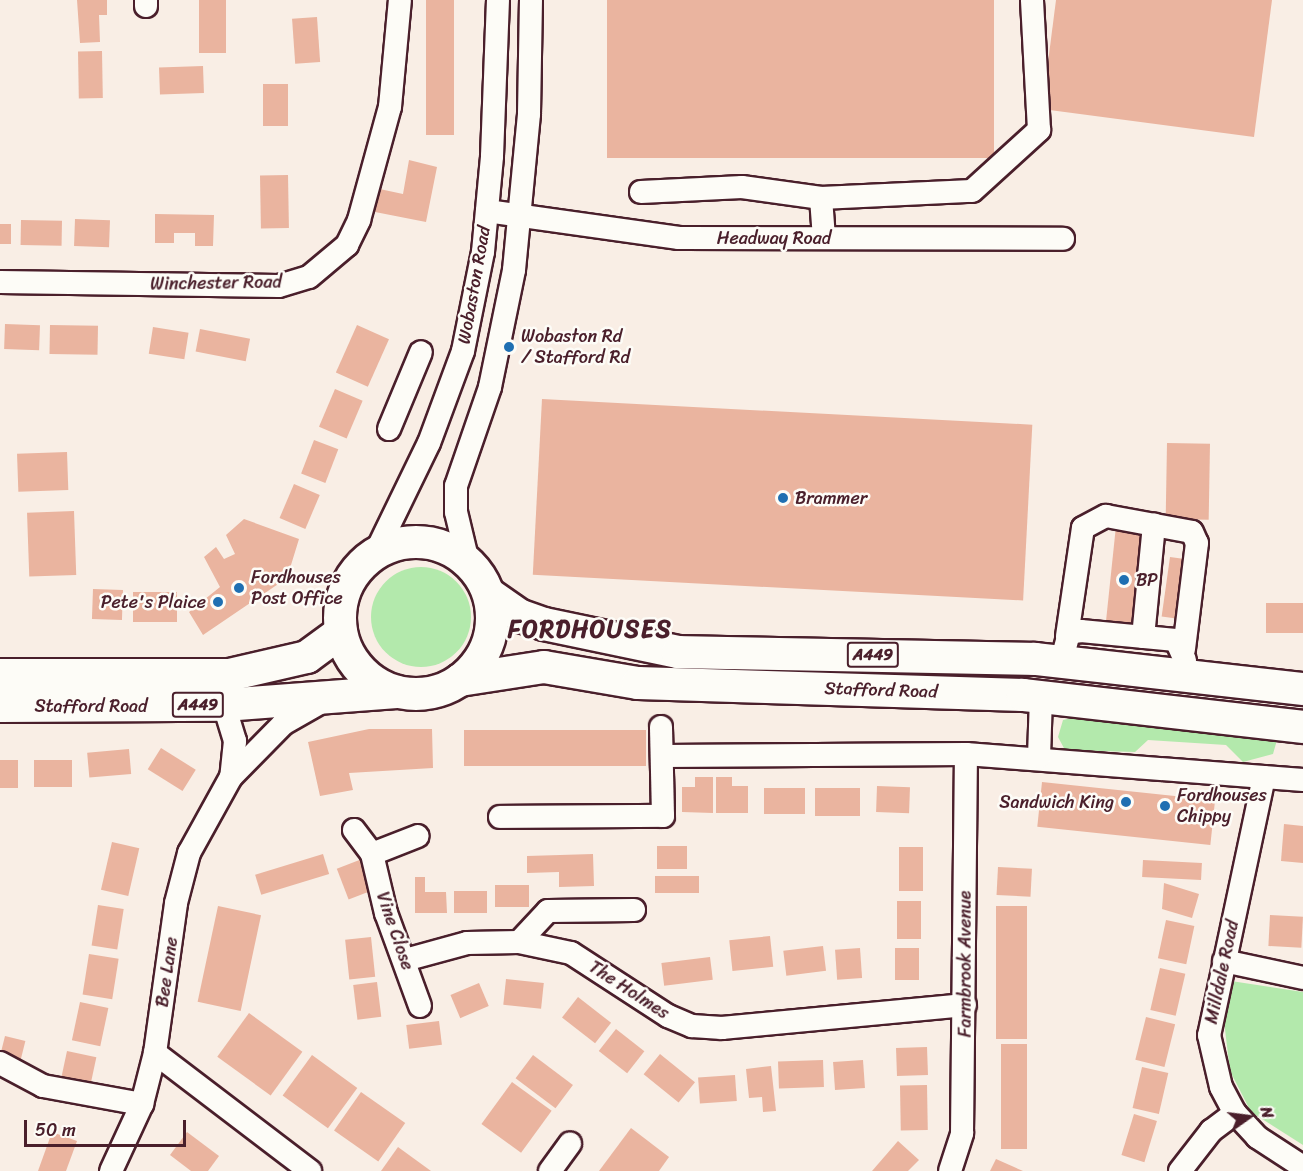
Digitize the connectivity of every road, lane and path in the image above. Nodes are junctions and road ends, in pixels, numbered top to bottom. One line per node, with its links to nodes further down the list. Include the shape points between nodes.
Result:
1 (400, 0): 11 (street, Winchester Road, via 390,107 359,220 347,245 309,277 279,286)
2 (498, 0): 7 (street, Wobaston Road)
3 (531, 0): 8 (street, Wobaston Road)
4 (1032, 0): 6 (street, via 1039,130 972,190)
5 (641, 192): 6 (street, via 742,187)
6 (821, 198): 9 (street)
7 (487, 211): 8 (street, Headway Road); 15 (street, Wobaston Road, via 463,351 429,443)
8 (521, 213): 9 (street, Headway Road, via 679,238); 16 (street, Wobaston Road, via 490,387 456,486 456,512)
9 (824, 238): 10 (street, Headway Road)
10 (1063, 239)
11 (0, 282)
12 (421, 352): 13 (street)
13 (389, 429)
14 (1154, 525): 19 (street); 20 (street, via 1106,516 1083,528); 22 (street, via 1192,532 1197,543)
15 (376, 552): 16 (highway, A449, via 418,541 456,550); 18 (highway, via 350,578 339,614)
16 (468, 562): 17 (highway, A449)
17 (489, 594): 21 (highway, Stafford Road / A449, via 521,616 544,624 678,652); 24 (highway, A449, via 489,641 478,663)
18 (341, 632): 23 (highway, Stafford Road / A449, via 307,657 229,675); 26 (highway, via 360,670)
19 (1143, 637): 20 (street, via 1081,631); 22 (street, via 1176,640)
20 (1065, 649): 21 (highway, Stafford Road / A449); 22 (highway, Stafford Road / A449)
21 (941, 655): 27 (highway, via 968,671 1036,679)
22 (1185, 663): 25 (highway, Stafford Road / A449)
23 (0, 675)
24 (460, 680): 26 (highway, A449, via 441,690); 27 (highway, Stafford Road / A449, via 544,667 638,684)
25 (1303, 689)
26 (396, 692): 28 (highway, Stafford Road / A449)
27 (1041, 697): 32 (highway, Stafford Road / A449); 35 (street)
28 (328, 699): 29 (highway, Stafford Road / A449); 36 (street, Bee Lane, via 284,724)
29 (224, 705): 30 (highway, Stafford Road / A449); 36 (street, Bee Lane, via 235,741)
30 (0, 706)
31 (661, 727): 34 (street)
32 (1303, 727)
33 (966, 754): 34 (street); 35 (street); 48 (street, Farmbrook Avenue)
34 (663, 756): 39 (street, via 663,816)
35 (1039, 757): 37 (street)
36 (231, 777): 50 (street, Bee Lane, via 189,853 180,886)
37 (1264, 777): 38 (street); 46 (street, Milldale Road)
38 (1303, 780)
39 (500, 816)
40 (354, 830): 42 (street, Vine Close)
41 (418, 836): 42 (street)
42 (372, 854): 45 (street, Vine Close, via 386,913)
43 (634, 910): 44 (street, via 548,911)
44 (519, 942): 45 (street, The Holmes, via 467,943); 48 (street, The Holmes, via 572,953 668,1016 692,1026 722,1028)
45 (405, 960): 49 (street, Vine Close)
46 (1224, 961): 47 (street); 53 (street, Milldale Road, via 1209,1035 1221,1087)
47 (1303, 978)
48 (965, 1005): 59 (street, Farmbrook Avenue, via 962,1133)
49 (420, 1006)
50 (155, 1053): 52 (street, Bee Lane); 57 (street)
51 (0, 1064): 52 (street, via 43,1086)
52 (142, 1104): 56 (street, Bee Lane)
53 (1235, 1113): 55 (street, Milldale Road, via 1257,1137); 60 (street, via 1211,1131)
54 (570, 1143): 58 (street)
55 (1303, 1167)
56 (111, 1171)
57 (310, 1171)
58 (549, 1171)
59 (950, 1171)
60 (1180, 1171)

